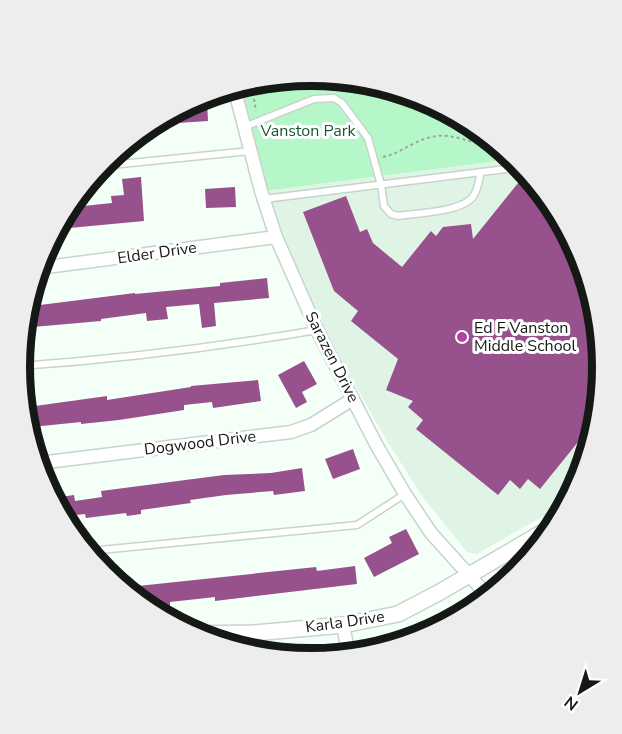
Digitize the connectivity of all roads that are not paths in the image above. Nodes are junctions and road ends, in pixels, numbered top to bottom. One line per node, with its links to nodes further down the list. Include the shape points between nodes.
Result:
1 (236, 96): 2 (street, Sarazen Drive)
2 (244, 127): 3 (street, Sarazen Drive); 7 (lane, via 314,99 333,98 342,103 368,138)
3 (251, 151): 4 (lane); 8 (street, Sarazen Drive)
4 (116, 164)
5 (510, 168): 6 (lane)
6 (482, 172): 7 (lane); 7 (lane, via 474,196 466,204 398,216 384,206)
7 (381, 185): 8 (lane)
8 (264, 199): 9 (street, Sarazen Drive)
9 (276, 237): 10 (street, Elder Drive); 11 (street, Sarazen Drive)
10 (48, 267)
11 (317, 330): 12 (lane, via 230,345); 13 (street, Sarazen Drive)
12 (30, 365)
13 (353, 399): 14 (street, Dogwood Drive, via 311,425 291,432); 15 (street, Sarazen Drive)
14 (47, 462)
15 (405, 494): 17 (lane, via 357,525); 18 (street, Sarazen Drive, via 431,533)
16 (542, 527): 18 (street, Karla Drive)
17 (98, 550)
18 (470, 575): 19 (street, Sarazen Drive); 20 (street, Karla Drive, via 398,614)
19 (482, 590)
20 (342, 625): 21 (street, Karla Drive); 22 (street)
21 (223, 634)
22 (347, 646)

